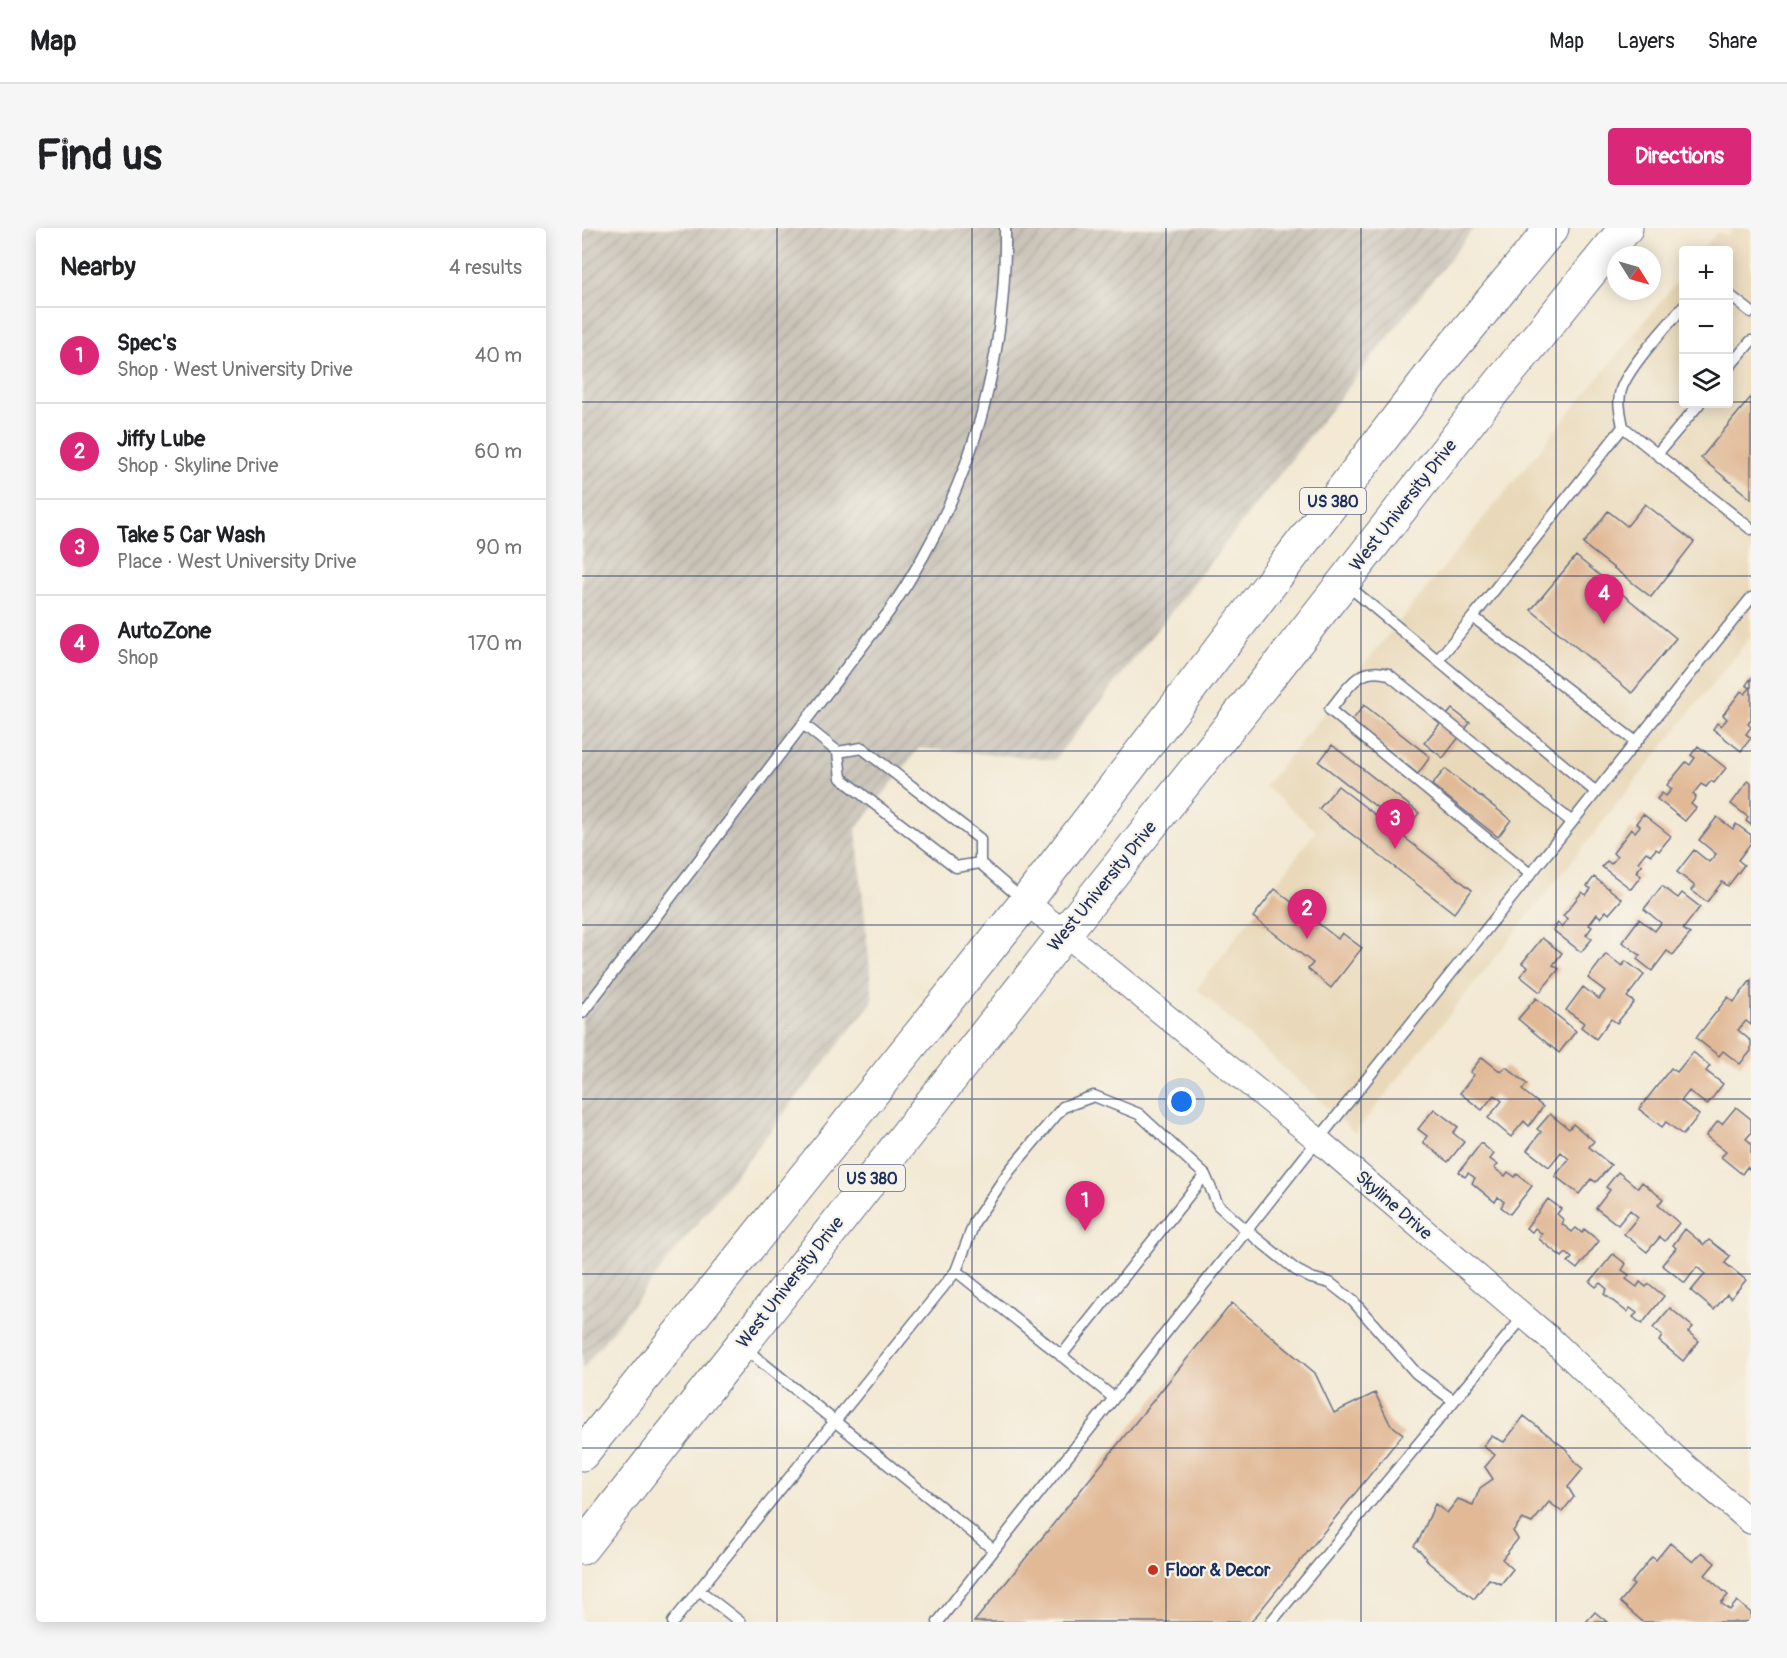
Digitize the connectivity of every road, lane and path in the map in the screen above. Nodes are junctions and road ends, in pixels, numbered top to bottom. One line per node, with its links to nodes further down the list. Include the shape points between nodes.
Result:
1 (1005, 228): 17 (lane, via 1000,323 982,412 966,466 938,530 907,585)
2 (1552, 228): 24 (highway, US 380, via 1447,354)
3 (1626, 228): 13 (highway, West University Drive / US 380)
4 (1733, 298): 6 (lane)
5 (1679, 311): 10 (lane, via 1627,376 1619,404)
6 (1751, 312)
7 (1751, 341): 8 (lane)
8 (1733, 362)
9 (1696, 408): 11 (lane)
10 (1623, 427): 11 (lane); 15 (lane)
11 (1657, 454): 12 (lane)
12 (1751, 529)
13 (1344, 582): 16 (lane); 25 (highway, West University Drive / US 380)
14 (1751, 598): 18 (lane)
15 (1473, 617): 16 (lane); 18 (lane)
16 (1438, 660): 20 (lane)
17 (803, 724): 19 (lane); 26 (lane)
18 (1636, 742): 20 (lane)
19 (838, 752): 22 (lane, via 841,778 956,867); 22 (lane, via 862,748 980,839)
20 (1596, 792): 21 (lane)
21 (1572, 822): 23 (lane); 23 (lane, via 1388,674 1376,670 1360,675 1330,710)
22 (980, 863): 24 (lane)
23 (1530, 874): 27 (lane)
24 (1026, 902): 25 (street, Skyline Drive); 37 (highway, US 380)
25 (1065, 933): 27 (street, Skyline Drive); 32 (highway, West University Drive / US 380)
26 (582, 1013)
27 (1318, 1140): 29 (lane); 31 (street, Skyline Drive)
28 (1205, 1175): 29 (lane, via 1218,1205); 30 (lane, via 1139,1114 1094,1096 1063,1107 1010,1170 975,1221); 33 (lane)
29 (1246, 1230): 34 (lane); 35 (lane, via 1296,1270 1330,1283 1353,1301 1416,1373)
30 (956, 1271): 33 (lane); 36 (lane)
31 (1524, 1316): 35 (lane); 38 (street, Skyline Drive)
32 (741, 1345): 36 (lane); 39 (highway, West University Drive / US 380)
33 (1061, 1356): 34 (lane)
34 (1114, 1398): 40 (lane)
35 (1454, 1401): 45 (lane)
36 (835, 1421): 40 (lane); 41 (lane)
37 (582, 1454)
38 (1751, 1522)
39 (582, 1548)
40 (994, 1550): 44 (lane)
41 (699, 1590): 42 (lane); 43 (lane)
42 (673, 1622)
43 (740, 1622)
44 (938, 1622)
45 (1271, 1622)

